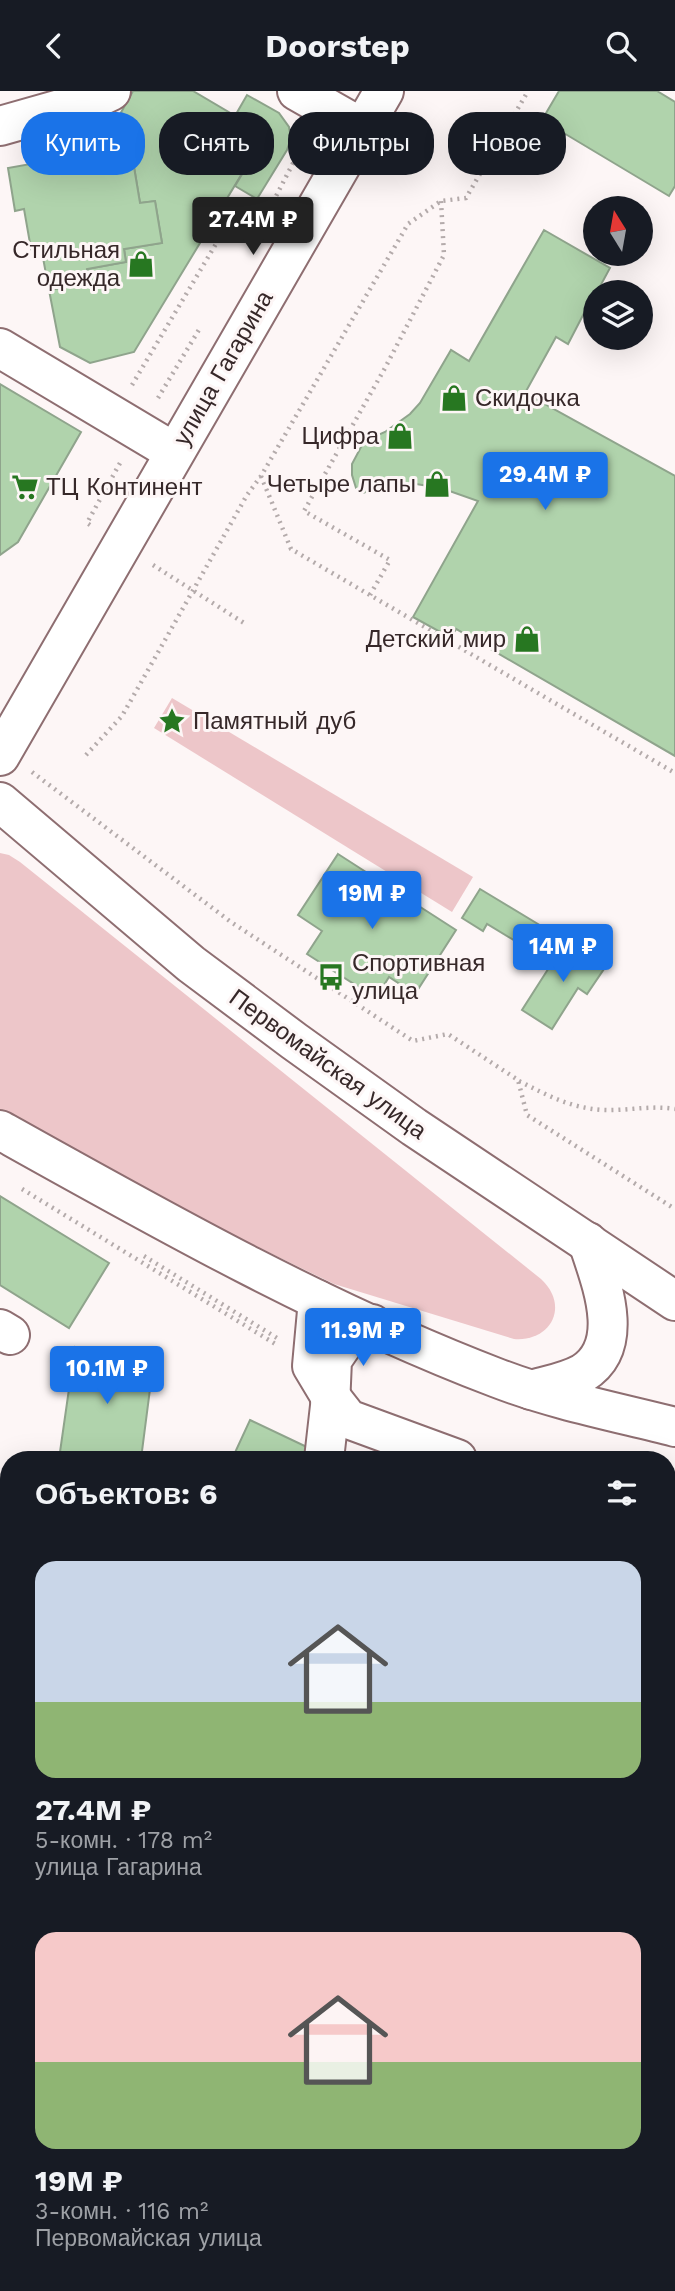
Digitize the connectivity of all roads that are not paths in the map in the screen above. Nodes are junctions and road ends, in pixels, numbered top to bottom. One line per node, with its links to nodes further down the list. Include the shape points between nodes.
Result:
1 (111, 91): 6 (main road)
2 (384, 91): 5 (main road, улица Гагарина)
3 (310, 99): 4 (main road)
4 (333, 112)
5 (372, 112)
6 (0, 126)
7 (335, 175): 9 (main road, улица Гагарина)
8 (3, 342): 9 (main road)
9 (174, 452): 10 (main road, улица Гагарина)
10 (0, 755)
11 (0, 802): 13 (main road, Первомайская улица, via 191,964 414,1127)
12 (0, 1130): 14 (main road)
13 (588, 1242): 15 (main road, Первомайская улица); 17 (main road, via 605,1297 607,1327 599,1358 585,1372)
14 (318, 1300): 16 (main road); 18 (main road, via 312,1366)
15 (675, 1301)
16 (372, 1324): 17 (main road); 18 (main road, via 347,1338 332,1360)
17 (531, 1390): 19 (main road)
18 (330, 1396): 20 (main road); 21 (main road, via 348,1419)
19 (675, 1427)
20 (325, 1451)
21 (435, 1451)

